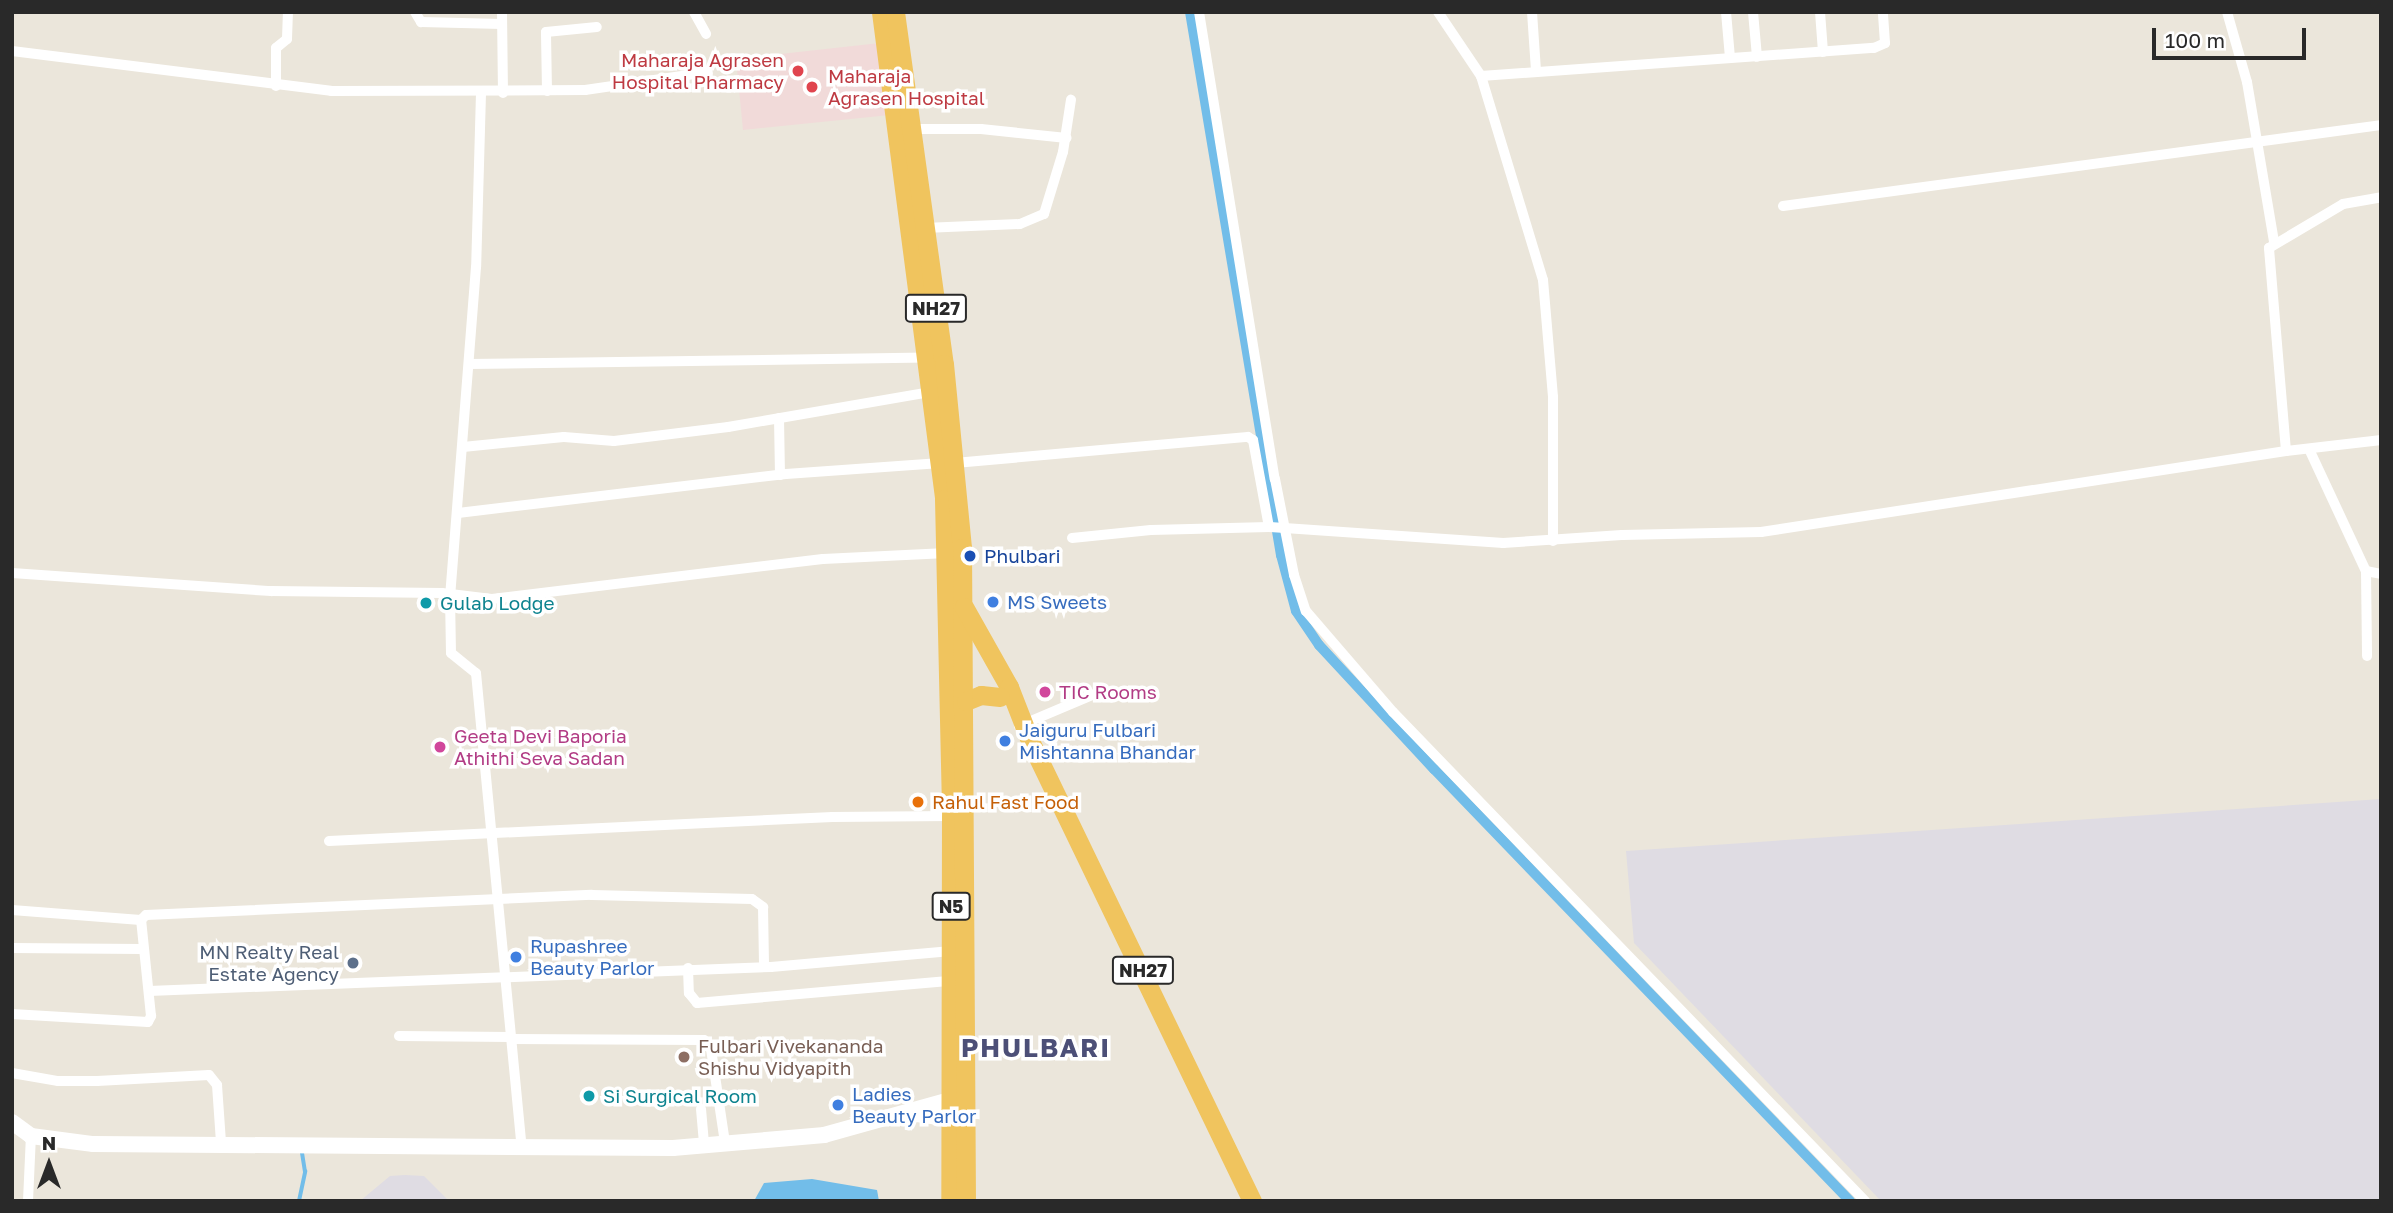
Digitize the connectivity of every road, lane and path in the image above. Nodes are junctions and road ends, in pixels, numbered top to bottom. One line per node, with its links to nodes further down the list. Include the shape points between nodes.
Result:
1 (288, 12): 25 (street, via 287,39 276,51)
2 (415, 12): 15 (street, via 421,22)
3 (502, 12): 15 (street)
4 (694, 12): 17 (street)
5 (881, 12): 38 (highway, NH27)
6 (895, 12): 31 (highway, NH27)
7 (1199, 12): 50 (street)
8 (1438, 12): 24 (street)
9 (1532, 12): 22 (street)
10 (1726, 12): 21 (street)
11 (1754, 12): 20 (street)
12 (1820, 12): 19 (street)
13 (1883, 12): 19 (street, via 1886,37 1881,46)
14 (2227, 12): 33 (street)
15 (502, 24): 28 (street)
16 (597, 27): 26 (street, via 547,32)
17 (706, 34)
18 (12, 51): 25 (street)
19 (1823, 52): 20 (street)
20 (1757, 57): 21 (street)
21 (1730, 58): 22 (street)
22 (1536, 71): 24 (street)
23 (708, 72): 26 (street, via 606,88)
24 (1481, 76): 52 (street, via 1543,279 1553,397)
25 (276, 86): 27 (street)
26 (547, 91): 28 (street)
27 (481, 93): 28 (street); 39 (street)
28 (503, 93)
29 (1071, 100): 32 (street)
30 (2381, 125): 33 (street)
31 (911, 129): 32 (street, via 981,129); 36 (highway, NH27)
32 (1067, 138): 36 (street, via 1044,214 1032,222)
33 (2258, 143): 35 (street); 37 (street)
34 (2381, 197): 37 (street, via 2343,204)
35 (1783, 206)
36 (925, 228): 46 (highway, NH27)
37 (2274, 242): 45 (street, via 2268,256)
38 (927, 358): 39 (street); 40 (highway, NH27)
39 (469, 364): 43 (street)
40 (931, 392): 41 (street); 46 (highway, NH27)
41 (779, 418): 43 (street, via 614,441 564,437); 47 (street)
42 (2381, 440): 44 (street)
43 (463, 447): 48 (street)
44 (2309, 449): 45 (street); 54 (street)
45 (2286, 451): 52 (street, via 1760,532)
46 (948, 463): 47 (street); 49 (street, via 1248,436 1253,440); 53 (highway, NH27); 58 (highway, NH27)
47 (780, 475): 48 (street)
48 (458, 513): 57 (street)
49 (1269, 527): 50 (street); 51 (street, via 1151,530)
50 (1285, 527): 52 (street, via 1503,543); 99 (street, via 1306,611 1350,666)
51 (1072, 538)
52 (1553, 541)
53 (947, 552): 57 (street, via 823,559 492,600); 58 (highway, NH27, via 947,586)
54 (2366, 571): 56 (street); 60 (street)
55 (12, 573): 57 (street, via 271,591)
56 (2381, 574)
57 (450, 596): 66 (street, via 452,657 476,673)
58 (956, 608): 59 (highway, NH27); 64 (highway, NH27); 65 (highway, N5)
59 (965, 632): 62 (highway, NH27); 63 (highway, N5)
60 (2367, 656)
61 (1097, 693): 64 (street)
62 (1000, 697): 63 (highway, via 981,695); 64 (highway, NH27)
63 (966, 701): 83 (highway, N5)
64 (1024, 730): 98 (highway, NH27)
65 (951, 816): 66 (street); 73 (highway, N5)
66 (489, 831): 67 (street); 68 (street)
67 (329, 841)
68 (496, 898): 70 (street, via 146,915); 74 (street, via 752,899 763,907); 76 (street)
69 (12, 910): 70 (street)
70 (141, 920): 72 (street)
71 (12, 948): 72 (street)
72 (142, 949): 78 (street)
73 (951, 951): 74 (street); 77 (highway, N5)
74 (764, 967): 75 (street)
75 (688, 968): 76 (street); 77 (street, via 689,993 697,1003)
76 (504, 976): 78 (street); 81 (street)
77 (951, 981): 83 (highway, N5)
78 (149, 991): 79 (street, via 151,1016 145,1023)
79 (12, 1014)
80 (399, 1036): 81 (street)
81 (511, 1038): 90 (street, via 704,1040 711,1049); 91 (street)
82 (12, 1073): 89 (street, via 97,1081 209,1075 217,1085)
83 (958, 1097): 85 (main road); 86 (highway, N5)
84 (701, 1109): 92 (street)
85 (910, 1113): 86 (main road); 90 (main road, via 824,1135)
86 (958, 1120): 96 (highway, N5); 97 (highway, N5)
87 (12, 1122): 88 (main road)
88 (31, 1136): 89 (main road, via 146,1145); 94 (street)
89 (221, 1142): 91 (main road)
90 (725, 1143): 92 (main road)
91 (521, 1144): 92 (main road)
92 (704, 1146)
93 (12, 1180): 94 (street)
94 (26, 1181): 95 (street)
95 (28, 1201)
96 (950, 1201)
97 (966, 1201)
98 (1252, 1201)
99 (1865, 1201)

